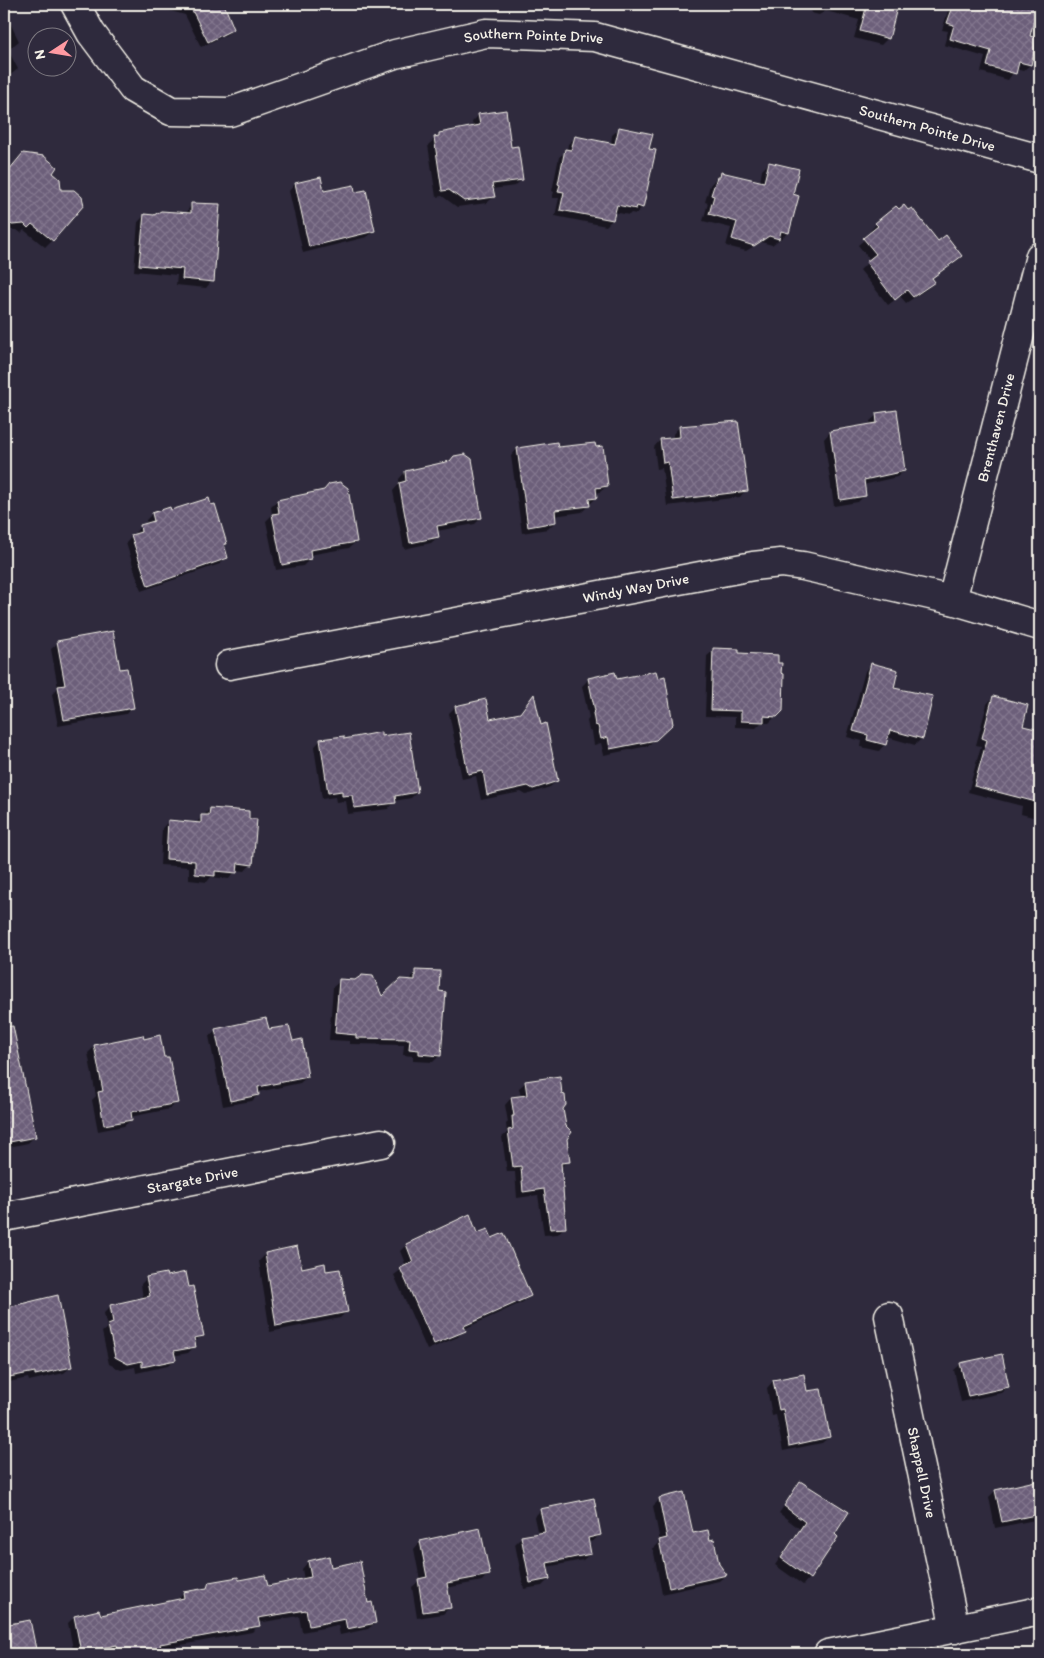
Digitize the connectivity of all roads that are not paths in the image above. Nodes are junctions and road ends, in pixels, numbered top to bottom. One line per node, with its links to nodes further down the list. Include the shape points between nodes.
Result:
1 (74, 4): 2 (street, Southern Pointe Drive, via 91,33 133,89 170,112 230,112 394,54 486,33 595,37)
2 (1040, 159)
3 (1040, 256): 4 (street, Brenthaven Drive)
4 (952, 600): 5 (street, Windy Way Drive); 6 (street, Windy Way Drive, via 781,563)
5 (1040, 626)
6 (229, 665)
7 (381, 1143): 8 (street, Stargate Drive)
8 (4, 1217)
9 (889, 1316): 11 (street, Shappell Drive)
10 (1040, 1612): 11 (street)
11 (955, 1629): 12 (street)
12 (828, 1654)

